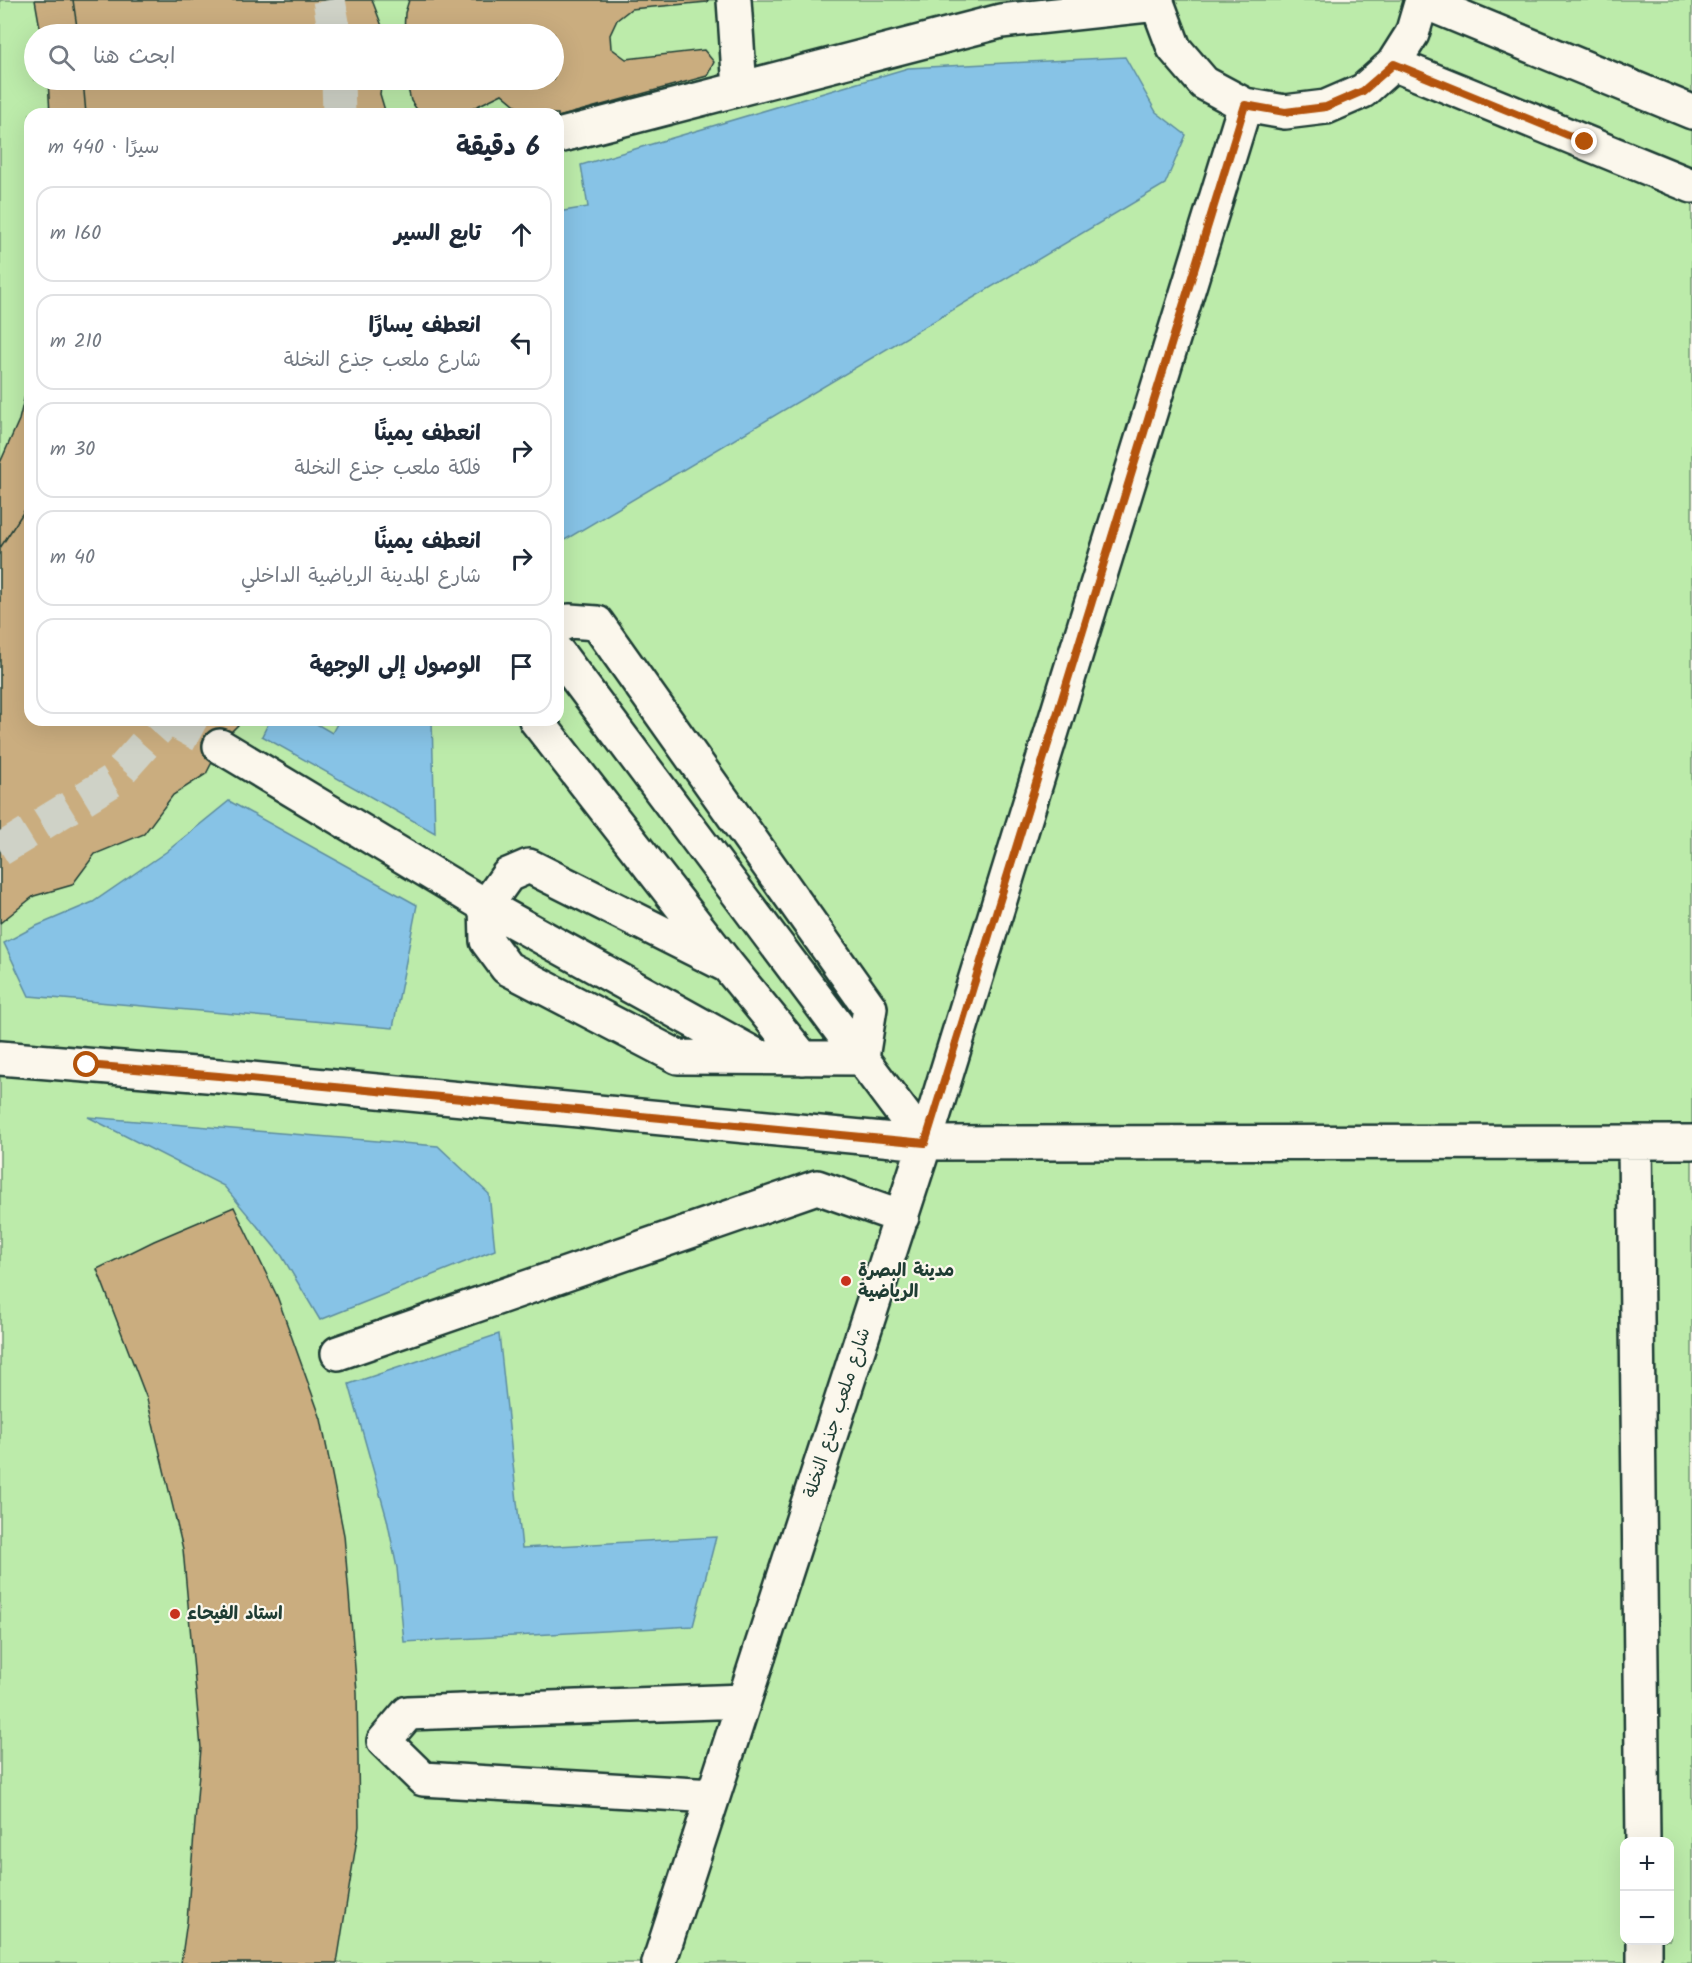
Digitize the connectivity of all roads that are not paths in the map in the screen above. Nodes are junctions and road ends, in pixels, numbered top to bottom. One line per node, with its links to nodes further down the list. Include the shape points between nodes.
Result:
1 (734, 0): 5 (street)
2 (1422, 1): 4 (street, via 1412,34); 7 (street)
3 (1157, 2): 5 (street, via 1001,21); 6 (street, via 1174,48 1196,74 1204,83)
4 (1394, 64): 6 (street, via 1363,91 1326,107 1285,112); 9 (street)
5 (740, 89): 8 (street)
6 (1245, 105): 21 (street, شارع ملعب جذع النخلة)
7 (1692, 112)
8 (564, 134)
9 (1692, 186)
10 (564, 623): 19 (street, via 597,623 870,1008)
11 (564, 661): 19 (street)
12 (541, 726): 15 (street)
13 (220, 746): 14 (street)
14 (486, 906): 15 (street, via 508,875 529,866); 16 (street); 16 (street, via 487,941 507,968 678,1057)
15 (728, 966): 18 (street)
16 (758, 1057): 18 (street)
17 (0, 1058): 21 (street)
18 (803, 1058): 19 (street)
19 (862, 1058): 21 (street)
20 (1692, 1142): 22 (street)
21 (925, 1143): 22 (street); 23 (street, شارع ملعب جذع النخلة)
22 (1635, 1143): 27 (street)
23 (902, 1217): 24 (street, via 817,1187); 25 (street, شارع ملعب جذع النخلة)
24 (338, 1353)
25 (744, 1701): 26 (street, شارع ملعب جذع النخلة); 26 (street, via 408,1713 384,1741 423,1779)
26 (713, 1796): 29 (street, شارع ملعب جذع النخلة)
27 (1643, 1837)
28 (1644, 1945): 30 (street)
29 (659, 1963)
30 (1644, 1963)

